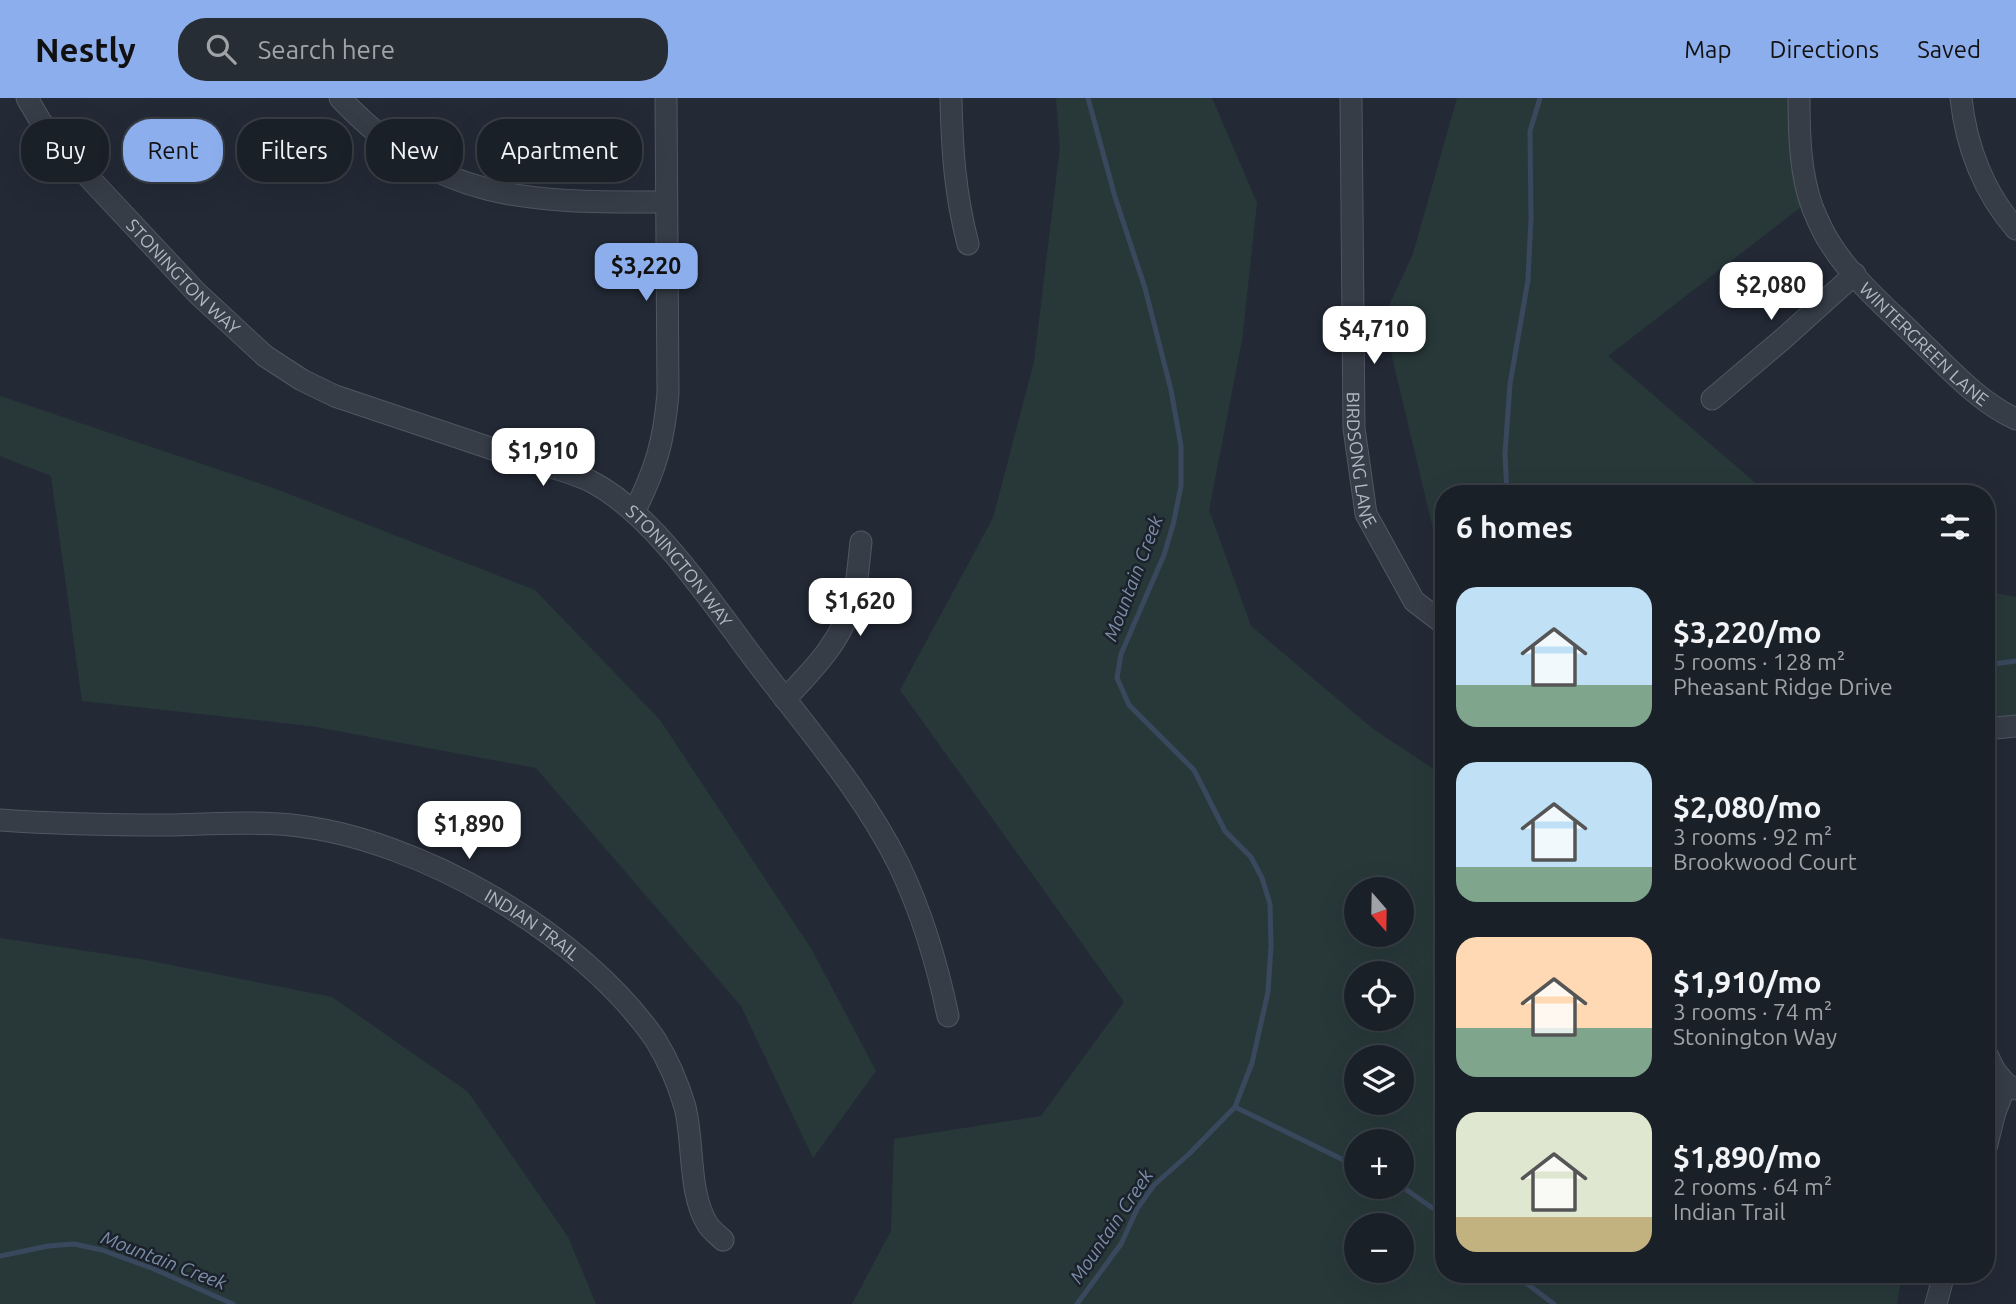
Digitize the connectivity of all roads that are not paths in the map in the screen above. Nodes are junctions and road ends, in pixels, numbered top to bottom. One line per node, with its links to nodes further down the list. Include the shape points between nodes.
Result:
1 (27, 98): 14 (street, STONINGTON WAY, via 41,122 139,234 265,356 335,396 592,482)
2 (340, 98): 8 (street, via 403,154 472,185 579,202)
3 (666, 98): 8 (street)
4 (951, 98): 10 (street, via 957,201)
5 (1800, 98): 11 (street, WINTERGREEN LANE, via 1804,171 1812,206 1831,245)
6 (1961, 98): 9 (street, via 1973,156 1991,195)
7 (1351, 100): 16 (street, BIRDSONG LANE, via 1354,428 1366,514 1414,601)
8 (666, 201): 14 (street, via 665,428 658,459)
9 (2016, 229)
10 (968, 244)
11 (1855, 274): 12 (street); 13 (street, WINTERGREEN LANE, via 1965,383)
12 (1712, 399)
13 (2016, 419)
14 (634, 512): 17 (street, STONINGTON WAY, via 697,583)
15 (861, 542): 17 (street, via 847,618 815,668)
16 (1435, 617)
17 (785, 699): 21 (street, STONINGTON WAY, via 862,801 899,866 928,937)
18 (2016, 726): 19 (street)
19 (1995, 728)
20 (0, 820): 25 (street, INDIAN TRAIL, via 290,825 386,847 477,888 580,958 620,996 655,1040 673,1072 684,1106 697,1199 708,1225)
21 (948, 1016)
22 (1995, 1071): 23 (street)
23 (2011, 1086): 24 (street)
24 (1995, 1112)
25 (723, 1240)
26 (1942, 1283): 27 (street)
27 (1936, 1304)

